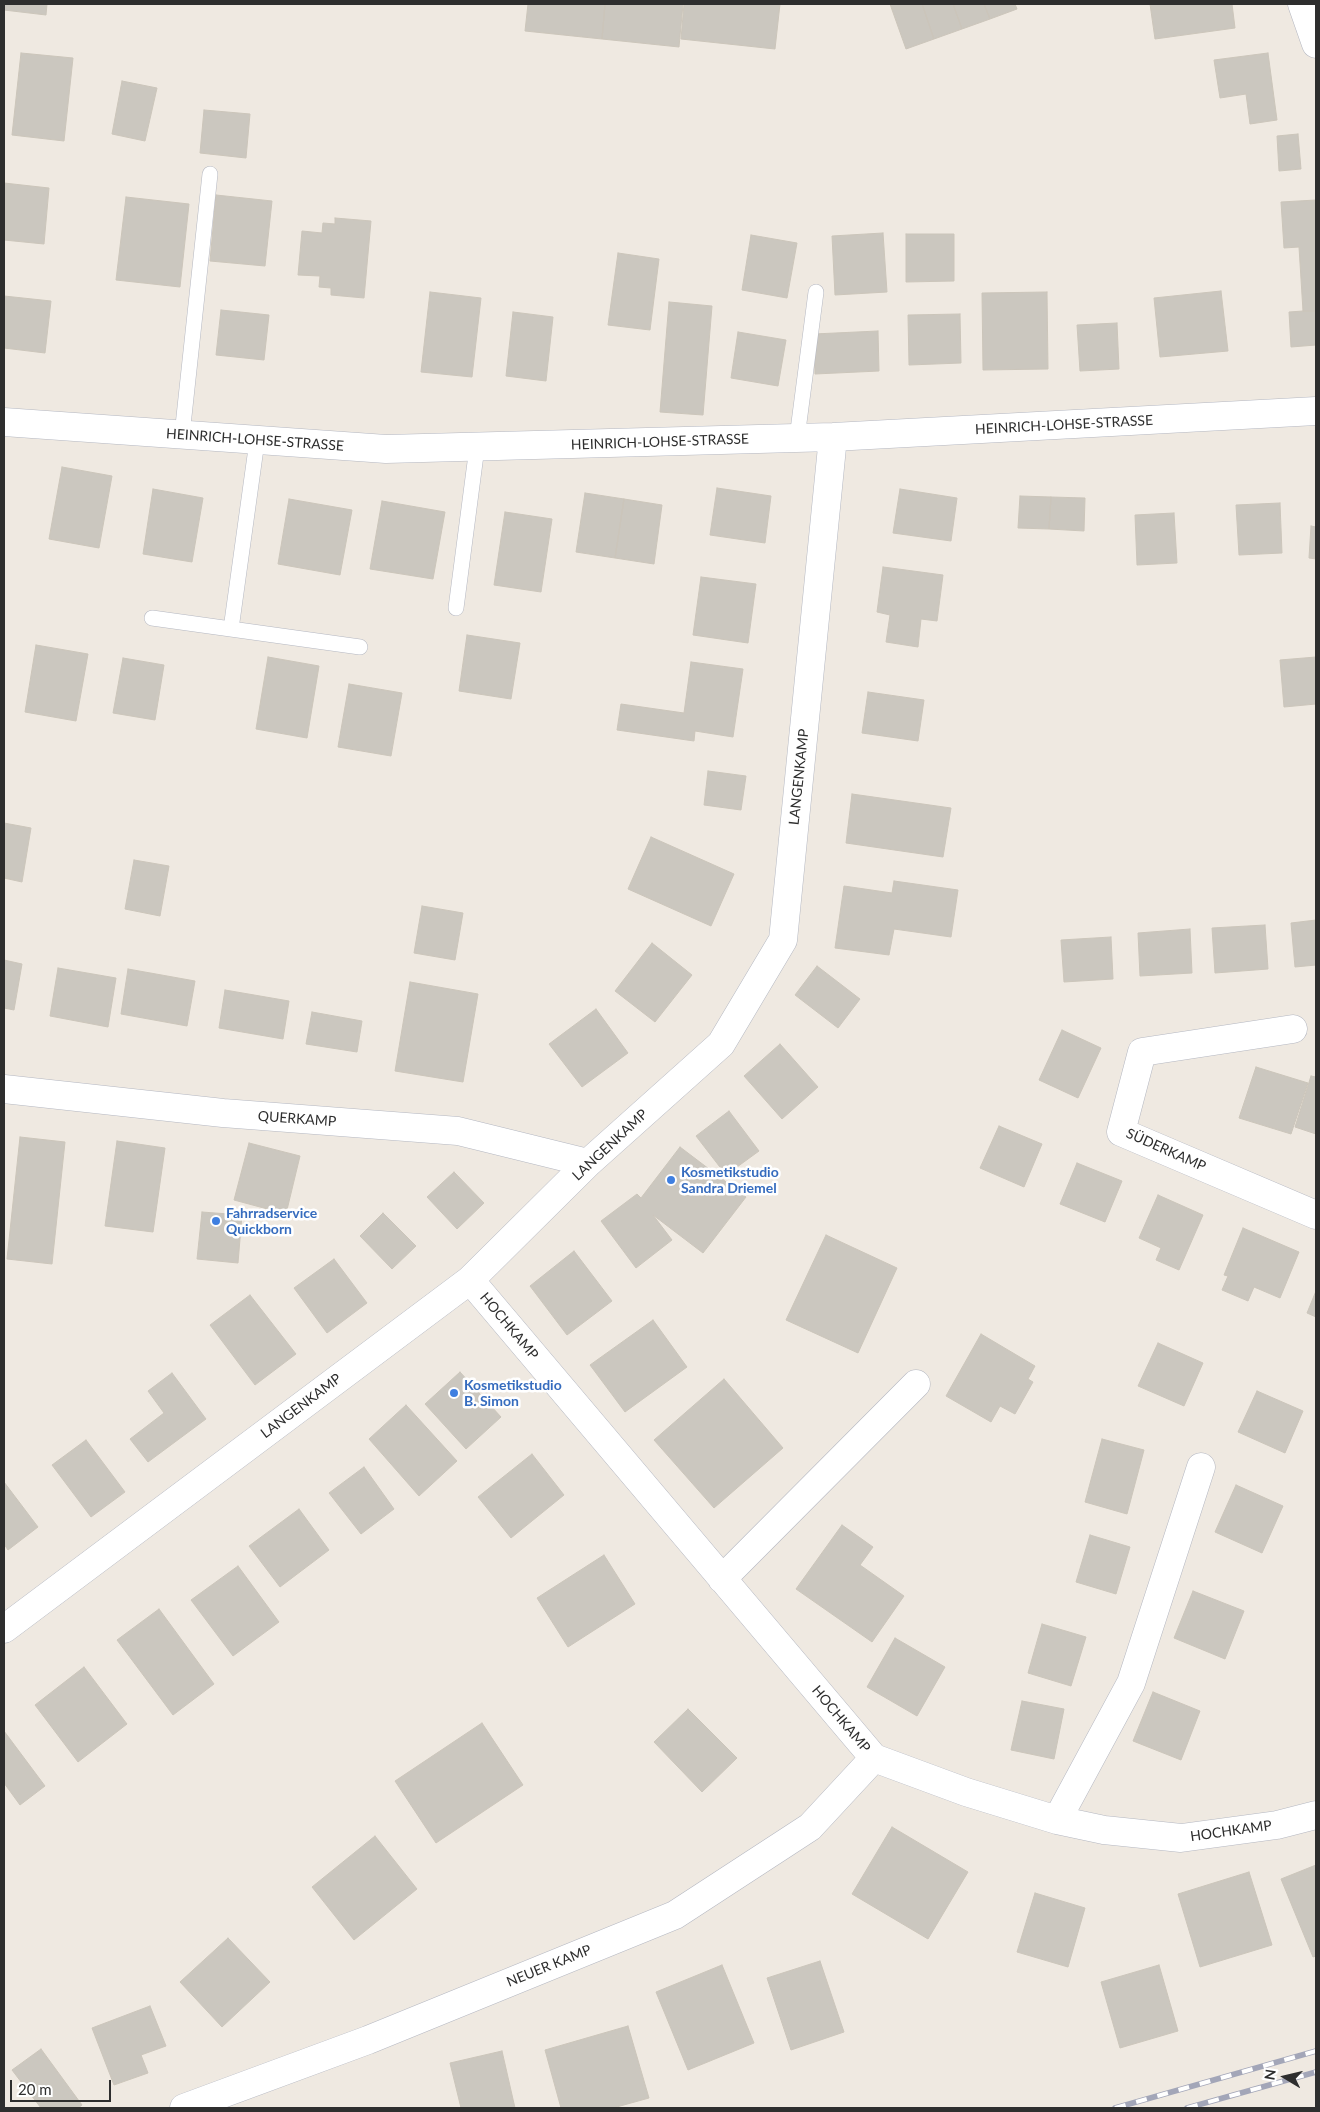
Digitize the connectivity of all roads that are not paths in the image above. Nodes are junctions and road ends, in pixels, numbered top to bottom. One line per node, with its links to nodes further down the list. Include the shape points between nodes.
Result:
1 (1302, 4): 2 (street)
2 (1316, 44)
3 (210, 174): 7 (lane)
4 (816, 292): 9 (lane)
5 (1316, 411): 8 (street, HEINRICH-LOHSE-STRASSE)
6 (4, 422): 7 (street, HEINRICH-LOHSE-STRASSE)
7 (182, 435): 10 (street, HEINRICH-LOHSE-STRASSE)
8 (833, 437): 9 (street, HEINRICH-LOHSE-STRASSE); 18 (street, LANGENKAMP, via 783,940 721,1044)
9 (797, 438): 11 (street, HEINRICH-LOHSE-STRASSE)
10 (257, 441): 11 (street, HEINRICH-LOHSE-STRASSE, via 386,450); 14 (lane)
11 (477, 447): 12 (lane)
12 (456, 608)
13 (152, 618): 14 (lane)
14 (231, 630): 15 (lane)
15 (360, 646)
16 (1293, 1029): 19 (street, SÜDERKAMP, via 1142,1052 1121,1132)
17 (4, 1089): 18 (street, QUERKAMP, via 223,1113 458,1131)
18 (588, 1163): 20 (street, LANGENKAMP)
19 (1316, 1215)
20 (470, 1280): 23 (street, HOCHKAMP); 24 (street, LANGENKAMP)
21 (916, 1384): 23 (street)
22 (1201, 1467): 27 (street, via 1131,1683)
23 (722, 1578): 25 (street, HOCHKAMP)
24 (4, 1629)
25 (874, 1758): 27 (street, HOCHKAMP, via 966,1792); 28 (street, NEUER KAMP, via 810,1827 675,1915 368,2040)
26 (1316, 1815): 27 (street, HOCHKAMP, via 1277,1825 1181,1838 1104,1830)
27 (1057, 1820)
28 (184, 2108)

